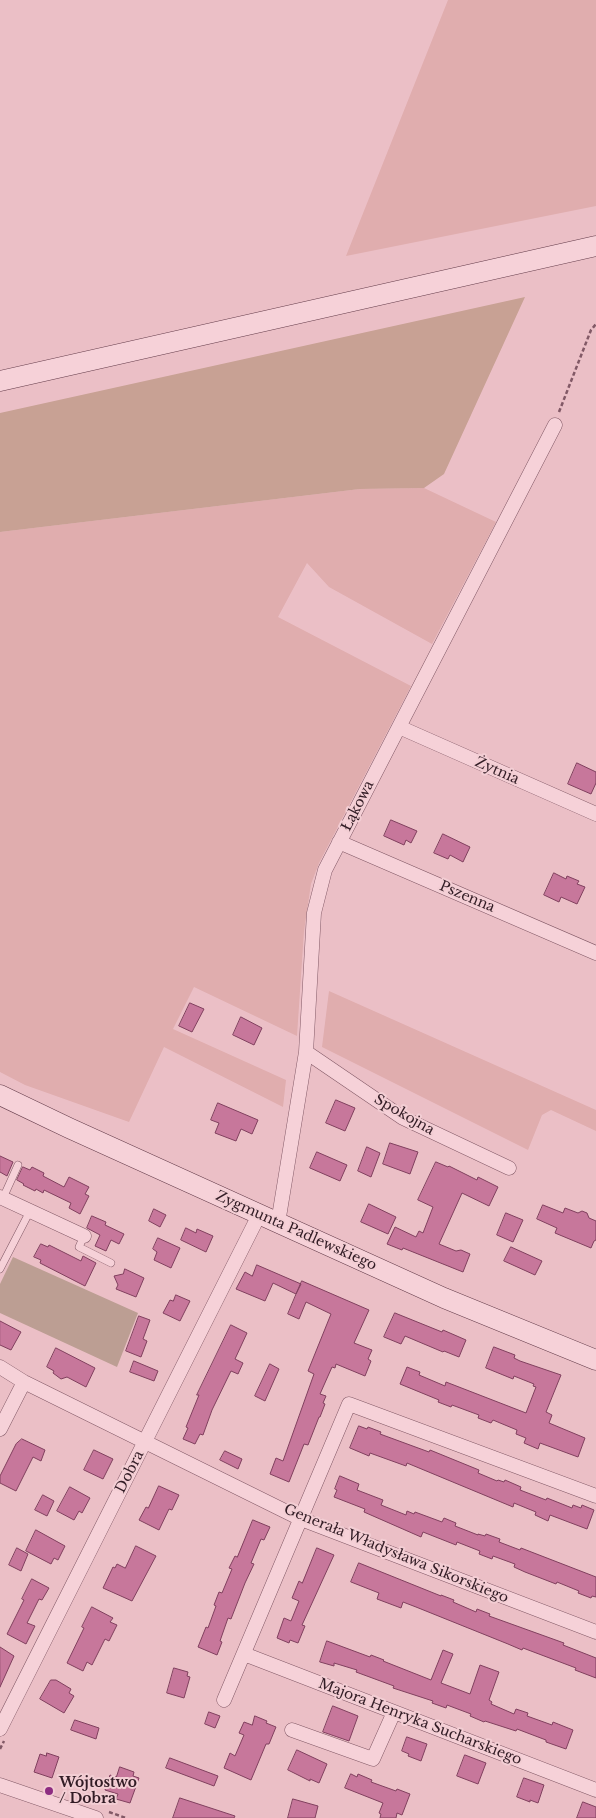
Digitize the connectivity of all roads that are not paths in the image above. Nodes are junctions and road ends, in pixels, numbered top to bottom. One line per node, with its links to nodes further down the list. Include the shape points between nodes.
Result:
1 (596, 246): 2 (street)
2 (0, 381)
3 (554, 425): 4 (street, Łąkowa)
4 (398, 727): 5 (street, Żytnia); 6 (street, Łąkowa)
5 (596, 814)
6 (339, 842): 7 (street, Pszenna); 8 (street, Łąkowa, via 324,870 314,913)
7 (596, 953)
8 (306, 1052): 11 (street, Spokojna, via 403,1118); 15 (street, Łąkowa)
9 (0, 1095): 14 (street, Zygmunta Padlewskiego)
10 (18, 1165): 12 (lane)
11 (509, 1168)
12 (2, 1197): 13 (street)
13 (30, 1211): 16 (street); 18 (lane)
14 (259, 1215): 15 (street, Zygmunta Padlewskiego); 23 (street, Dobra)
15 (278, 1223): 19 (street, Zygmunta Padlewskiego, via 444,1298)
16 (84, 1236): 17 (lane, via 79,1247)
17 (111, 1263)
18 (0, 1269)
19 (596, 1360)
20 (0, 1367): 21 (street, Generała Władysława Sikorskiego)
21 (24, 1382): 22 (street); 23 (street, Generała Władysława Sikorskiego)
22 (0, 1429)
23 (146, 1441): 25 (street, Generała Władysława Sikorskiego); 30 (street, Dobra)
24 (596, 1496): 25 (street, via 349,1404)
25 (301, 1519): 26 (street, Generała Władysława Sikorskiego); 27 (street)
26 (596, 1632)
27 (244, 1654): 28 (street); 29 (street, Majora Henryka Sucharskiego)
28 (224, 1700)
29 (394, 1712): 31 (street, via 372,1759); 33 (street, Majora Henryka Sucharskiego)
30 (0, 1729)
31 (292, 1730)
32 (0, 1785): 34 (street)
33 (596, 1790)
34 (76, 1815): 35 (street)
35 (96, 1818)

